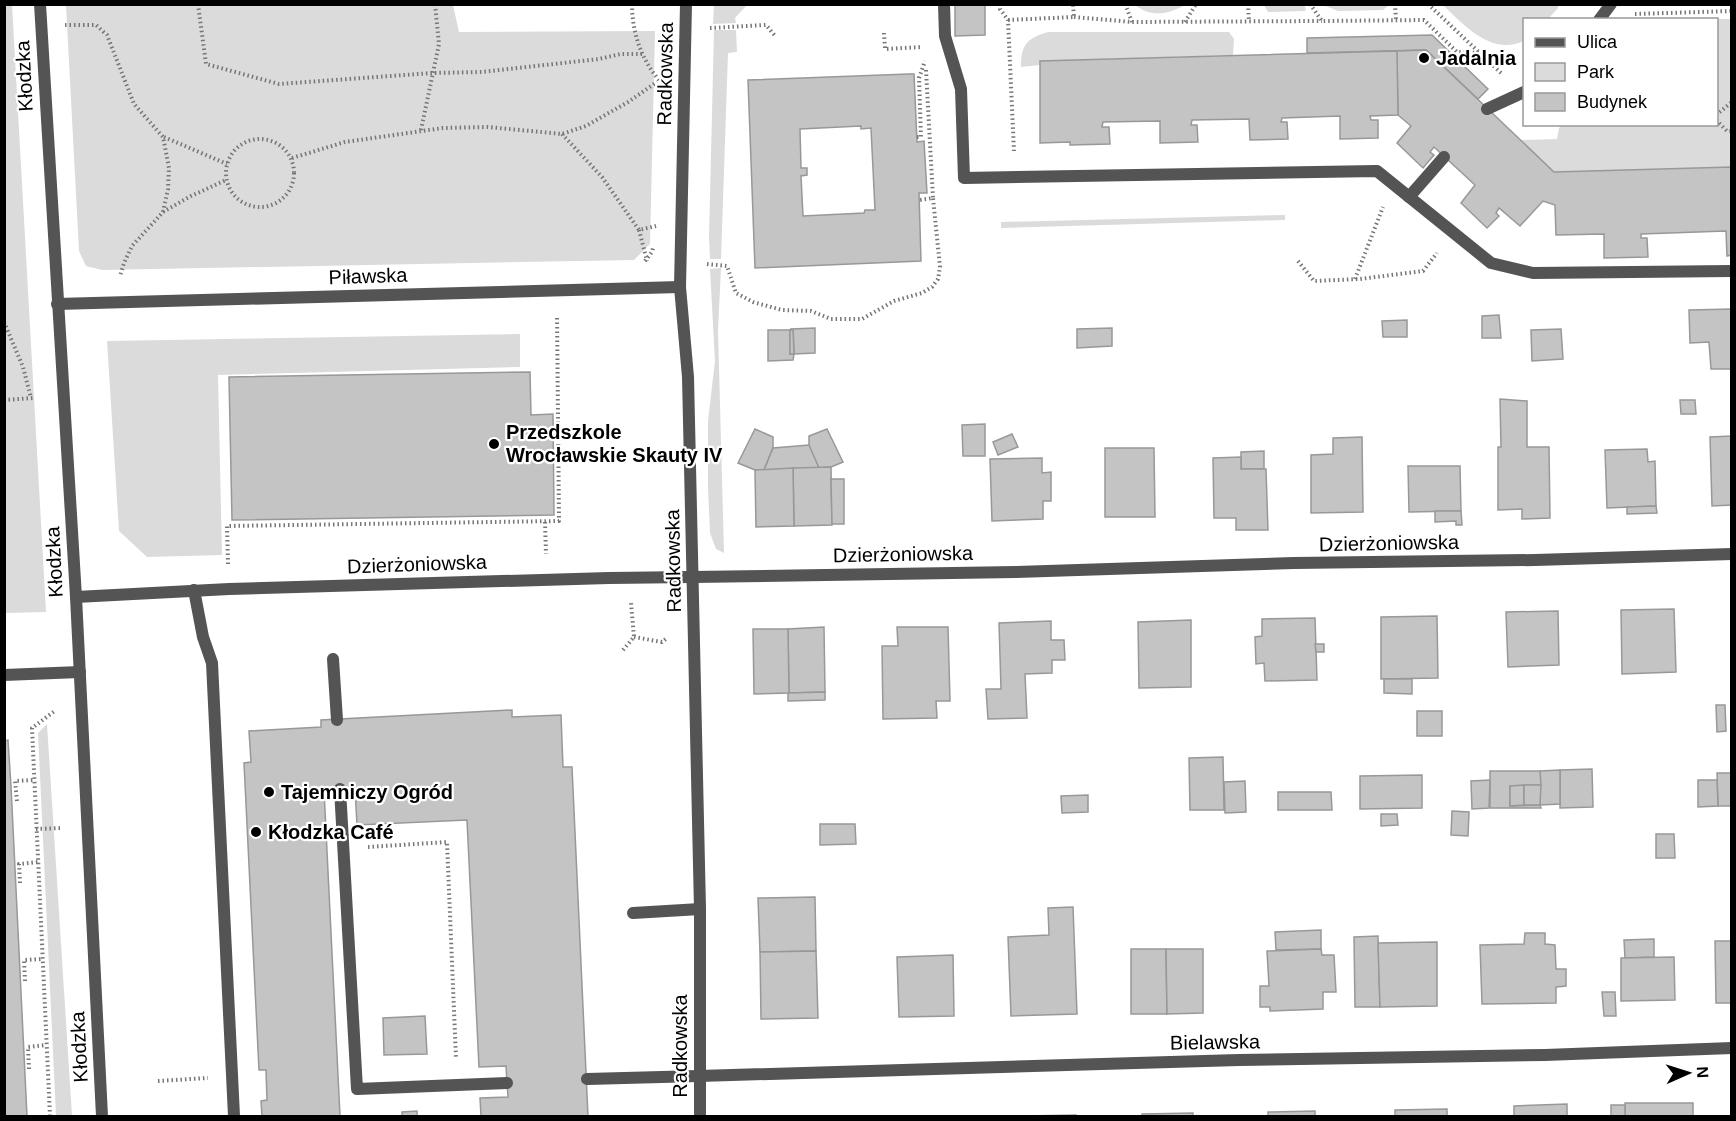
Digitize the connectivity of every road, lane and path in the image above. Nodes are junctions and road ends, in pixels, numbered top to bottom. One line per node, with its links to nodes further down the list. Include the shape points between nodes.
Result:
1 (40, 4): 65 (street, Kłodzka)
2 (198, 4): 32 (path, via 206,64 279,84)
3 (435, 4): 32 (path, via 439,44)
4 (632, 4): 30 (path, via 632,24)
5 (686, 4): 64 (street, Radkowska)
6 (944, 4): 48 (street, via 945,36 961,89 964,178)
7 (1000, 4): 18 (path)
8 (1073, 4): 17 (path)
9 (1125, 4): 22 (path)
10 (1196, 4): 23 (path)
11 (1248, 4): 20 (path)
12 (1310, 4): 21 (path)
13 (1395, 4): 19 (path)
14 (1428, 4): 29 (path)
15 (1731, 10): 16 (path)
16 (1606, 12)
17 (1074, 17): 18 (path); 22 (path)
18 (1008, 20): 48 (path)
19 (1396, 20): 21 (path); 29 (path, via 1424,20 1457,52)
20 (1249, 21): 21 (path); 23 (path)
21 (1322, 21)
22 (1132, 22): 23 (path)
23 (1185, 22)
24 (62, 26): 43 (path, via 96,25 107,35 134,104)
25 (705, 28): 27 (path, via 766,25)
26 (884, 33): 28 (path, via 885,49)
27 (776, 37)
28 (925, 47)
29 (1479, 53): 33 (path)
30 (643, 54): 32 (path, via 482,72); 42 (path, via 659,81 586,126)
31 (926, 60): 52 (path)
32 (432, 73): 40 (path)
33 (1523, 91)
34 (1523, 92): 37 (street)
35 (1731, 102): 38 (path)
36 (920, 109): 44 (path)
37 (1487, 109)
38 (1718, 113)
39 (1718, 122): 41 (path)
40 (421, 130): 42 (path, via 488,127); 46 (path, via 345,142)
41 (1731, 131)
42 (562, 134): 56 (path, via 602,177)
43 (163, 137): 47 (path); 54 (path, via 169,168)
44 (918, 137)
45 (1444, 157): 51 (street)
46 (292, 158): 47 (path, via 284,147 257,138 233,151); 49 (path, via 293,184 282,200 265,208 240,202)
47 (227, 164): 49 (path)
48 (1015, 176): 50 (street, via 1377,171)
49 (226, 180): 54 (path)
50 (1392, 183): 51 (street); 63 (path)
51 (1409, 197): 57 (street)
52 (933, 198): 53 (path); 60 (path, via 938,279 922,293 894,301 862,319 831,319 811,311 782,310 753,302 736,293 727,266)
53 (920, 200)
54 (163, 212): 62 (path, via 132,246 121,276)
55 (657, 225): 56 (path)
56 (639, 230): 58 (path)
57 (1453, 232): 61 (street, via 1491,263 1533,273); 63 (path, via 1423,271)
58 (647, 260)
59 (1298, 261): 63 (path, via 1314,281)
60 (703, 264)
61 (1731, 271)
62 (111, 276)
63 (1355, 279)
64 (680, 287): 65 (street, Piławska); 73 (street, Radkowska, via 688,377)
65 (57, 304): 68 (street, Kłodzka)
66 (567, 314): 71 (path, via 557,315 559,521)
67 (4, 322): 69 (path, via 23,367)
68 (63, 396): 69 (path); 78 (street, Kłodzka)
69 (31, 399): 70 (path)
70 (4, 400)
71 (545, 522): 75 (path); 76 (path, via 227,526)
72 (1731, 554): 73 (street, Dzierżoniowska)
73 (692, 577): 74 (street, Dzierżoniowska); 79 (street, Radkowska)
74 (630, 578): 75 (street, Dzierżoniowska); 80 (path)
75 (546, 580): 76 (street, Dzierżoniowska)
76 (229, 589): 77 (street, Dzierżoniowska)
77 (194, 590): 78 (street, Dzierżoniowska); 103 (street, via 212,663)
78 (76, 597): 83 (street, Kłodzka)
79 (694, 627): 80 (path, via 679,627 662,642); 95 (street, Radkowska)
80 (634, 637): 81 (path)
81 (622, 650)
82 (333, 659): 86 (street)
83 (80, 672): 84 (street); 109 (street, Kłodzka)
84 (4, 675)
85 (57, 710): 87 (path, via 32,728)
86 (337, 720)
87 (34, 780): 89 (path, via 15,781); 91 (path)
88 (340, 789): 92 (street)
89 (16, 801)
90 (63, 828): 91 (path)
91 (36, 829): 93 (path)
92 (343, 849): 107 (street, via 357,1089); 107 (path, via 447,842)
93 (38, 862): 94 (path, via 19,864); 97 (path)
94 (20, 883)
95 (700, 909): 96 (street); 102 (street, Radkowska)
96 (633, 913)
97 (42, 959): 98 (path, via 24,960); 99 (path)
98 (25, 981)
99 (46, 1045): 101 (path, via 28,1047); 108 (path)
100 (1731, 1048): 102 (street, Bielawska)
101 (29, 1069)
102 (699, 1076): 104 (street, Bielawska); 111 (street, Radkowska)
103 (232, 1077): 105 (path); 110 (street)
104 (586, 1078)
105 (158, 1081)
106 (507, 1083): 107 (street)
107 (457, 1084)
108 (50, 1116)
109 (102, 1116)
110 (234, 1116)
111 (700, 1116)

